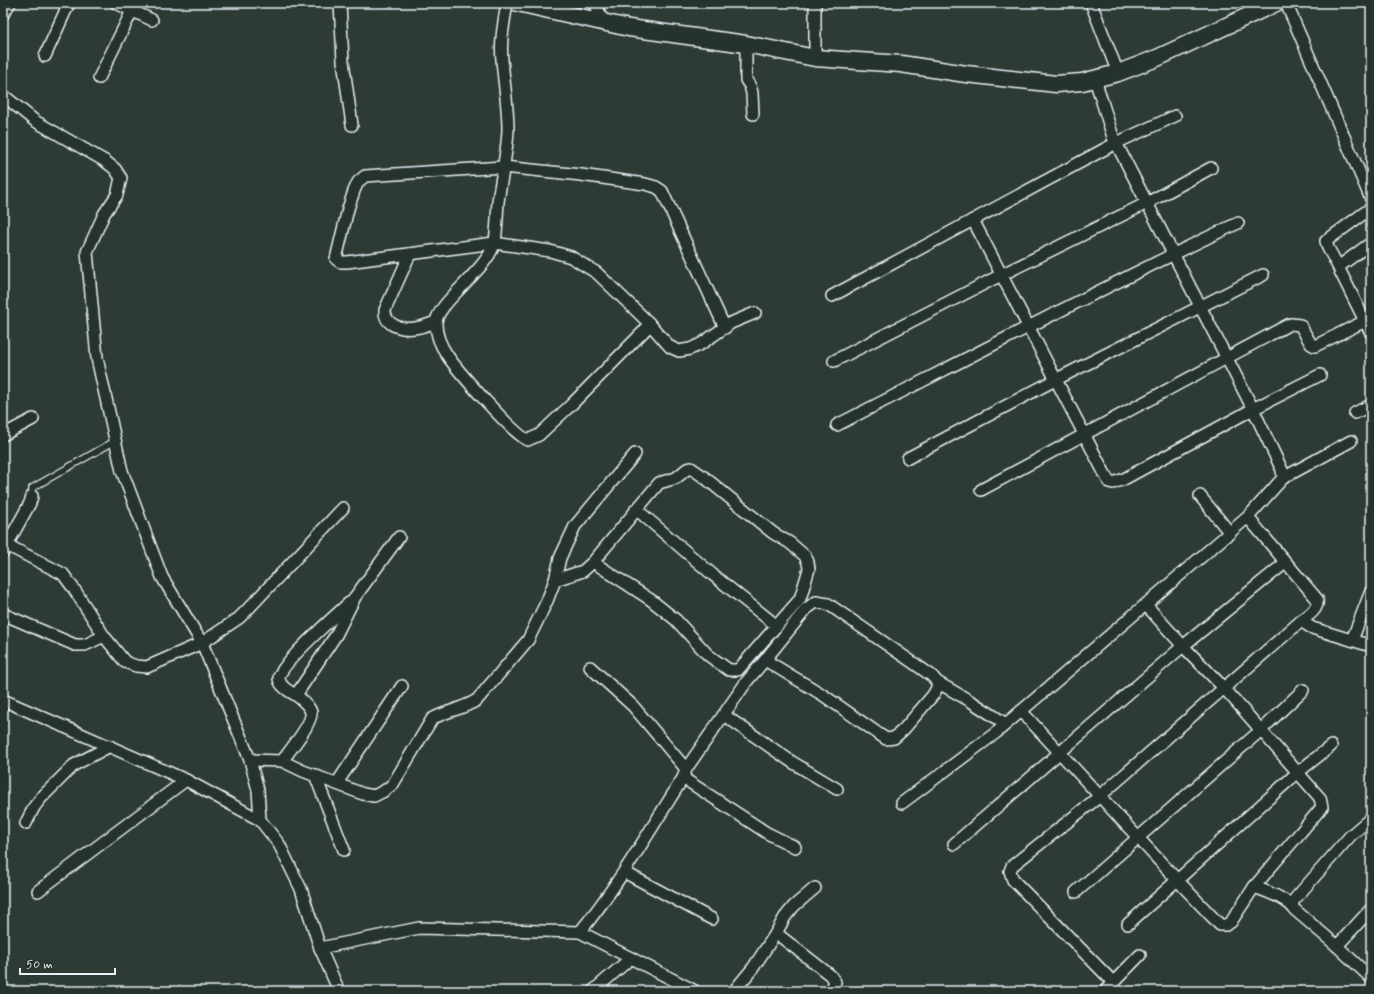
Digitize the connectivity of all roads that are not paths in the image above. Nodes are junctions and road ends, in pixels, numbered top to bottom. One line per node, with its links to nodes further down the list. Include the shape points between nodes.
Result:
1 (10, 3): 13 (street)
2 (69, 3): 17 (street)
3 (116, 3): 12 (street)
4 (340, 3): 25 (street, via 343,61)
5 (507, 3): 27 (street, via 502,28 508,130)
6 (518, 3): 15 (street)
7 (595, 3): 15 (street)
8 (815, 3): 18 (street)
9 (1091, 3): 19 (street)
10 (1276, 3): 19 (street, via 1157,58)
11 (1286, 3): 29 (street)
12 (132, 11): 14 (street); 20 (street)
13 (3, 14)
14 (152, 20)
15 (604, 23): 16 (street)
16 (746, 44): 18 (street); 23 (street, via 746,80 752,93)
17 (45, 56)
18 (815, 58): 21 (street, via 901,64 1056,84)
19 (1118, 73): 21 (street)
20 (100, 78)
21 (1095, 79): 26 (street)
22 (3, 95): 61 (street, via 35,121 105,161 121,178 117,195 104,214 87,252 97,358)
23 (753, 114)
24 (1175, 116): 26 (street)
25 (352, 125)
26 (1116, 143): 30 (street); 32 (street)
27 (503, 167): 34 (street); 36 (street, via 365,176 358,182 348,209 336,259 347,262); 48 (street, via 629,182 662,191)
28 (1211, 168): 30 (street)
29 (1371, 200)
30 (1147, 203): 37 (street); 39 (street)
31 (1371, 208): 38 (street, via 1326,242)
32 (973, 220): 39 (street); 41 (street)
33 (1238, 223): 37 (street)
34 (494, 243): 36 (street); 44 (street, via 484,263 438,313); 46 (street, via 550,251 572,257 597,273)
35 (1371, 243): 38 (street)
36 (410, 254): 44 (street, via 385,310 385,316 392,325 403,328 420,327)
37 (1173, 254): 42 (street); 47 (street)
38 (1339, 268): 45 (street)
39 (1001, 275): 47 (street); 51 (street)
40 (1263, 275): 42 (street)
41 (832, 296)
42 (1200, 306): 50 (street); 53 (street)
43 (755, 313): 48 (street)
44 (435, 322): 46 (street, via 442,345 459,371 512,427 528,440 539,435 572,404)
45 (1365, 322): 49 (street); 50 (street, via 1315,346 1311,344 1300,325 1292,324)
46 (649, 323): 48 (street, via 670,347 679,350 701,344)
47 (1028, 327): 53 (street); 58 (street)
48 (725, 328)
49 (1371, 333)
50 (1226, 357): 55 (street); 59 (street)
51 (834, 361)
52 (1320, 375): 55 (street)
53 (1055, 380): 59 (street); 64 (street)
54 (1371, 406): 56 (street)
55 (1253, 409): 59 (street, via 1174,453 1111,484); 65 (street, via 1282,470)
56 (1355, 413)
57 (33, 419): 60 (street)
58 (837, 425)
59 (1083, 434): 66 (street)
60 (3, 435)
61 (115, 441): 67 (lane, via 32,488); 86 (street, via 122,471 162,576)
62 (1351, 441): 65 (street)
63 (635, 454): 77 (street, via 576,526 560,558)
64 (908, 458)
65 (1283, 478): 71 (street)
66 (981, 490)
67 (32, 496): 74 (street)
68 (1200, 496): 72 (street)
69 (343, 508): 86 (street, via 249,608)
70 (636, 508): 75 (street); 83 (street); 83 (street, via 659,483 676,478 691,468 773,533 790,543 805,556 809,569 800,599)
71 (1249, 516): 72 (street); 76 (street)
72 (1230, 533): 80 (street)
73 (399, 538): 79 (street)
74 (4, 546): 84 (street, via 63,574)
75 (593, 562): 77 (street, via 583,571); 83 (street, via 651,600 676,620 708,655 729,670 738,670)
76 (1285, 563): 82 (street, via 1317,600 1316,608); 87 (street)
77 (555, 580): 110 (street, via 528,640 477,700 432,719 392,784 374,796)
78 (1371, 591): 85 (street)
79 (355, 597): 95 (street, via 336,635); 95 (street, via 282,670 279,678 281,683)
80 (1146, 605): 87 (street); 97 (street)
81 (3, 614): 84 (street, via 75,645 85,645)
82 (1302, 621): 85 (street, via 1312,628); 93 (street)
83 (777, 626)
84 (104, 636): 86 (street, via 125,662 147,667)
85 (1352, 640): 88 (street)
86 (202, 643): 104 (street)
87 (1183, 646): 93 (street); 103 (street)
88 (1371, 646)
89 (765, 660): 91 (street, via 806,609 816,602 828,604); 91 (street, via 823,695 886,739 894,738 904,729 933,695); 98 (street, via 746,681)
90 (590, 667): 106 (street, via 633,706)
91 (937, 682): 99 (street)
92 (402, 686): 110 (street)
93 (1224, 688): 100 (street); 112 (street)
94 (1303, 690): 100 (street)
95 (296, 695): 105 (street, via 311,712 310,717)
96 (3, 700): 101 (street)
97 (1021, 711): 99 (street); 103 (street)
98 (724, 715): 106 (street); 111 (street)
99 (1006, 724): 113 (street)
100 (1260, 731): 107 (street); 117 (street)
101 (110, 746): 109 (street); 116 (street, via 74,765 41,798)
102 (1331, 746): 107 (street)
103 (1061, 753): 112 (street); 118 (street)
104 (250, 760): 105 (street); 115 (street, via 258,790)
105 (282, 761): 108 (street)
106 (685, 773): 119 (street, via 767,833); 121 (street)
107 (1297, 773): 122 (street); 123 (street, via 1320,798 1322,807)
108 (315, 775): 110 (street); 120 (street)
109 (186, 780): 115 (street); 125 (street)
110 (337, 783)
111 (836, 789)
112 (1100, 796): 117 (street); 138 (street, via 1012,866 1010,871 1013,880)
113 (902, 803)
114 (1371, 818): 127 (street, via 1351,835)
115 (260, 820): 134 (street, via 279,844 301,889)
116 (26, 823)
117 (1137, 839): 122 (street); 126 (street)
118 (954, 844)
119 (795, 847)
120 (344, 850)
121 (624, 872): 129 (street); 131 (street)
122 (1177, 881): 123 (street, via 1220,924 1226,925 1231,922); 130 (street)
123 (1254, 887): 127 (street)
124 (815, 888): 132 (street, via 794,906)
125 (38, 891)
126 (1076, 892)
127 (1292, 905): 133 (street)
128 (1371, 909): 133 (street)
129 (712, 920)
130 (1128, 924)
131 (580, 932): 134 (street, via 419,928); 136 (street)
132 (776, 933): 142 (street); 143 (street, via 830,975 835,982)
133 (1337, 946): 137 (street)
134 (320, 948): 139 (street)
135 (1140, 955): 138 (street)
136 (631, 958): 140 (street); 141 (street)
137 (1371, 978)
138 (1113, 982): 144 (street)
139 (340, 991)
140 (593, 991)
141 (695, 991)
142 (734, 991)
143 (831, 991)
144 (1105, 991)

